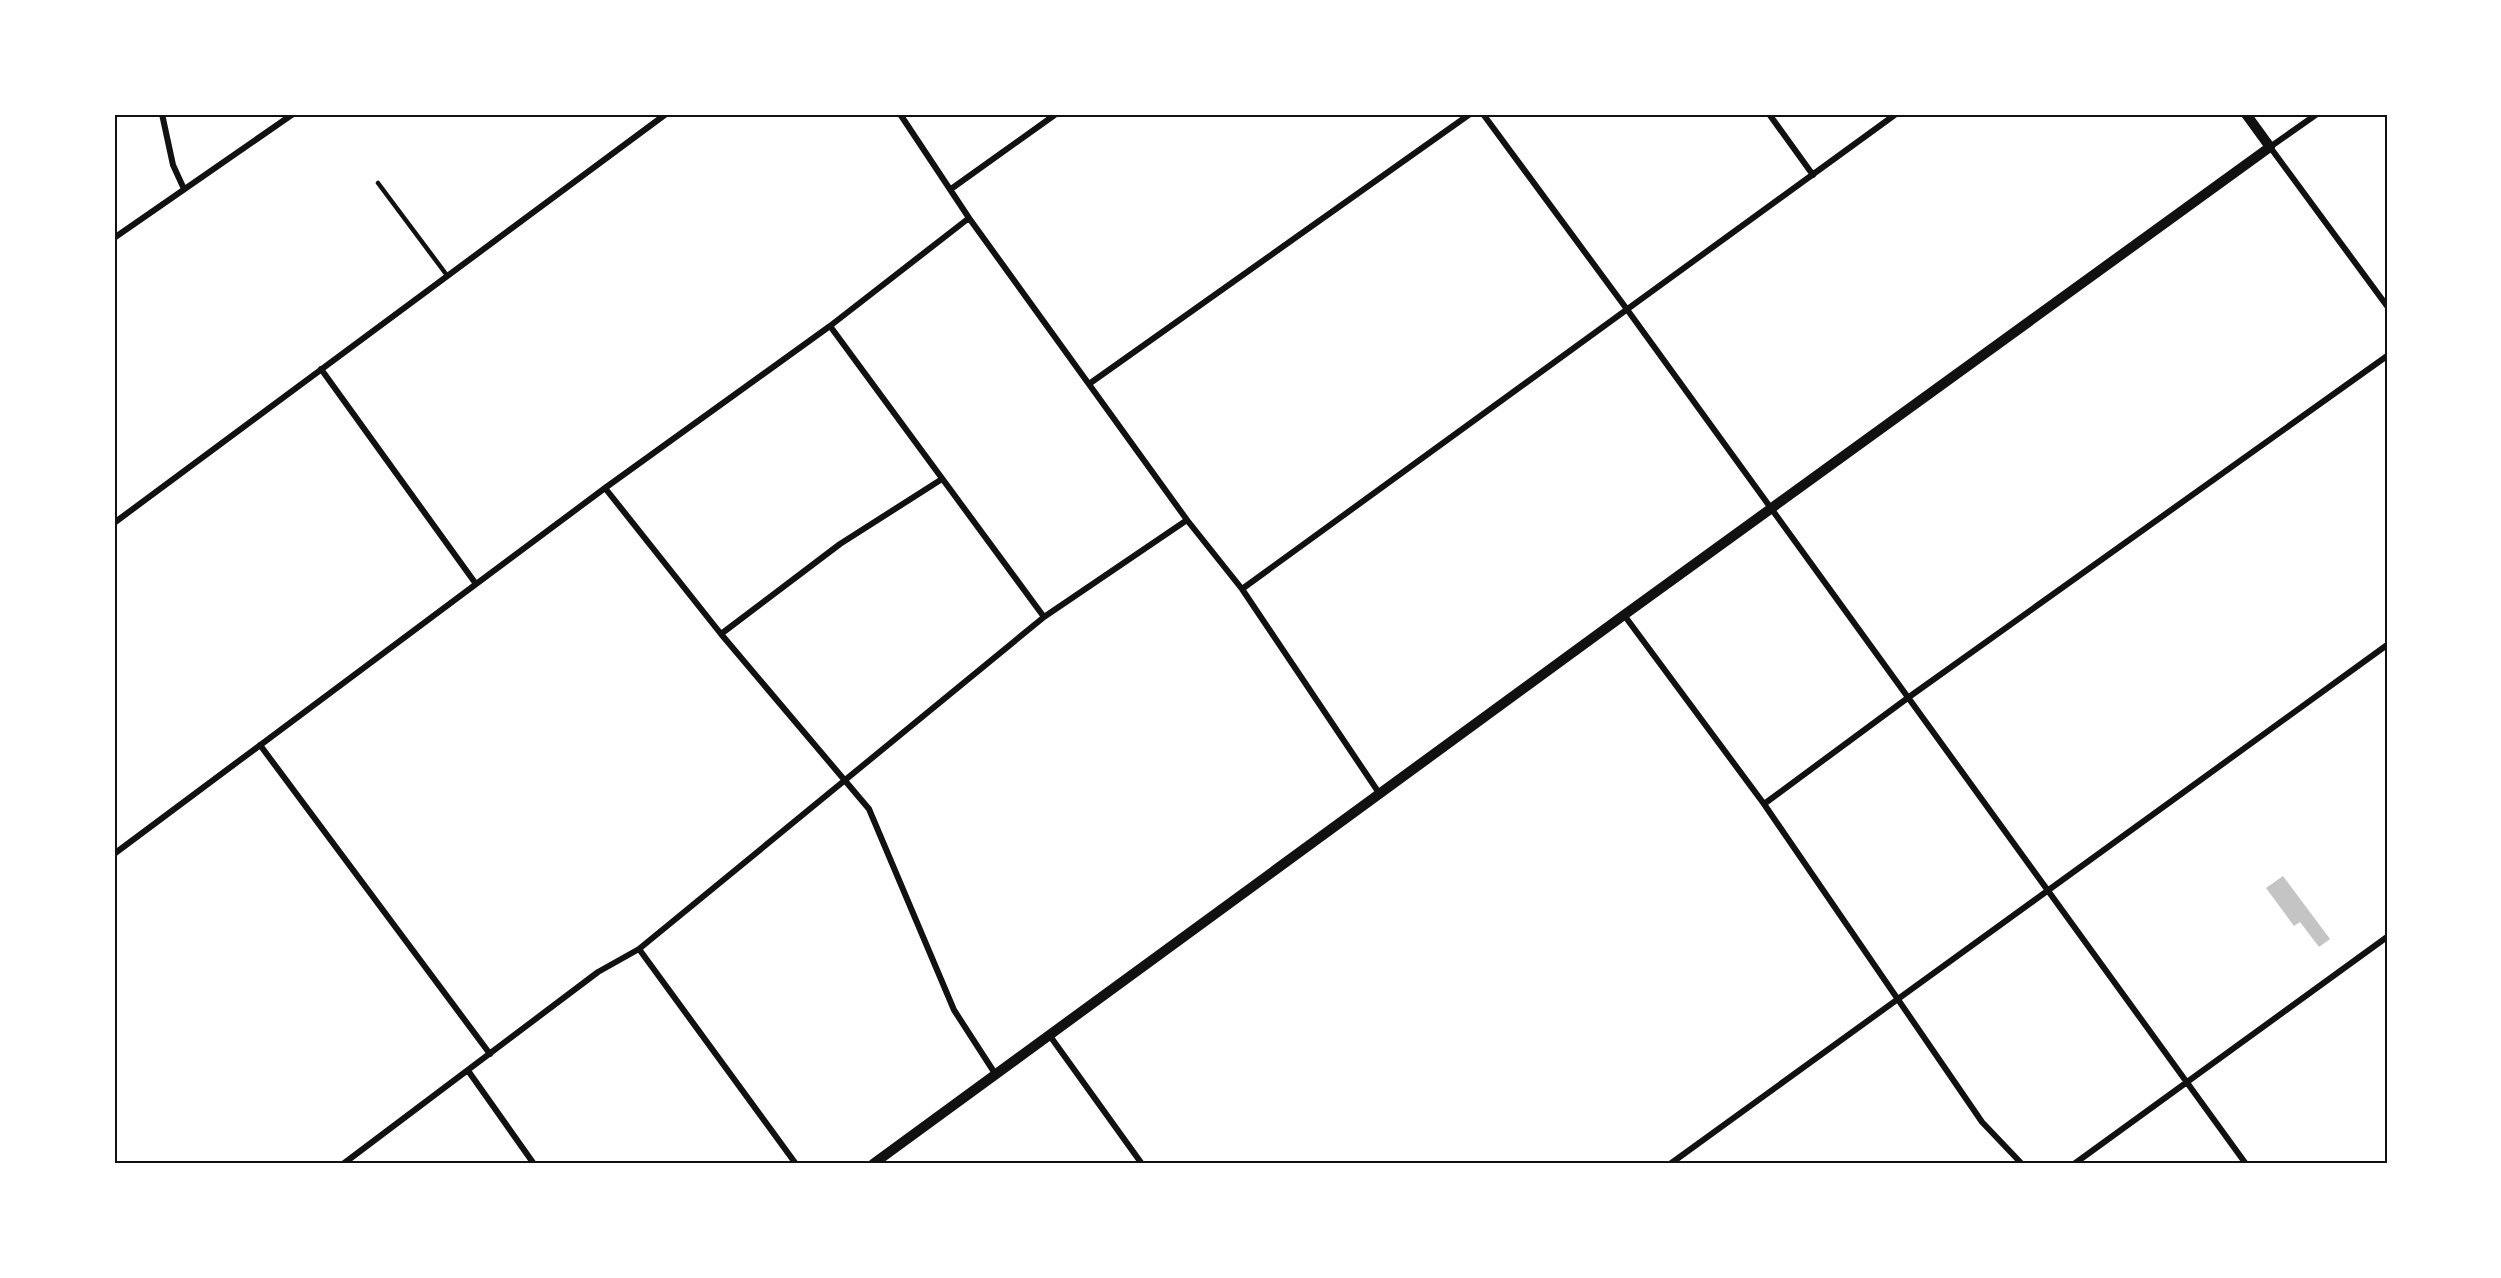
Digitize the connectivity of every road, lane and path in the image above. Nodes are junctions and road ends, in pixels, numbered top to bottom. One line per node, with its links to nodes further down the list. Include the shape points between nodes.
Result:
1 (162, 114): 15 (street, via 173,165)
2 (293, 114): 15 (street)
3 (666, 114): 19 (street)
4 (900, 114): 16 (street)
5 (1056, 114): 16 (street)
6 (1470, 114): 25 (street)
7 (1483, 114): 21 (street)
8 (1769, 114): 13 (street)
9 (1896, 114): 13 (street)
10 (2246, 114): 12 (street)
11 (2317, 114): 12 (street)
12 (2270, 147): 20 (street); 28 (street)
13 (1813, 175): 21 (street)
14 (378, 183): 19 (lane)
15 (184, 189): 18 (street)
16 (951, 189): 17 (street)
17 (969, 218): 22 (street); 25 (street)
18 (114, 238)
19 (446, 274): 24 (street)
20 (2387, 306)
21 (1626, 308): 28 (street); 32 (street)
22 (830, 326): 26 (street); 27 (street)
23 (2387, 356): 37 (street)
24 (321, 369): 30 (street); 31 (street)
25 (1089, 384): 29 (street)
26 (942, 478): 34 (street); 35 (street, via 840,544)
27 (605, 488): 31 (street); 35 (street)
28 (1770, 509): 33 (street); 37 (street)
29 (1187, 520): 32 (street); 34 (street)
30 (114, 523)
31 (476, 584): 38 (street)
32 (1242, 588): 40 (street)
33 (1624, 615): 40 (street); 41 (street)
34 (1044, 617): 39 (street)
35 (721, 634): 39 (street)
36 (2387, 645): 43 (street)
37 (1909, 697): 41 (street); 43 (street)
38 (260, 745): 42 (street); 48 (street)
39 (846, 780): 45 (street); 50 (street, via 877,825 954,1010)
40 (1379, 794): 47 (street)
41 (1764, 804): 46 (street)
42 (114, 854)
43 (2048, 891): 46 (street); 51 (street)
44 (2387, 937): 51 (street)
45 (639, 949): 48 (street, via 598,972); 55 (street)
46 (1898, 999): 58 (street); 59 (street, via 1982,1122)
47 (1050, 1036): 50 (street); 52 (street)
48 (490, 1054): 49 (street)
49 (469, 1072): 53 (street); 54 (street)
50 (996, 1075): 56 (street)
51 (2188, 1082): 60 (street); 61 (street)
52 (1140, 1161): 57 (lane)
53 (344, 1164)
54 (534, 1164)
55 (796, 1164)
56 (873, 1164)
57 (1131, 1164)
58 (1670, 1164)
59 (2022, 1164)
60 (2074, 1164)
61 (2246, 1164)

